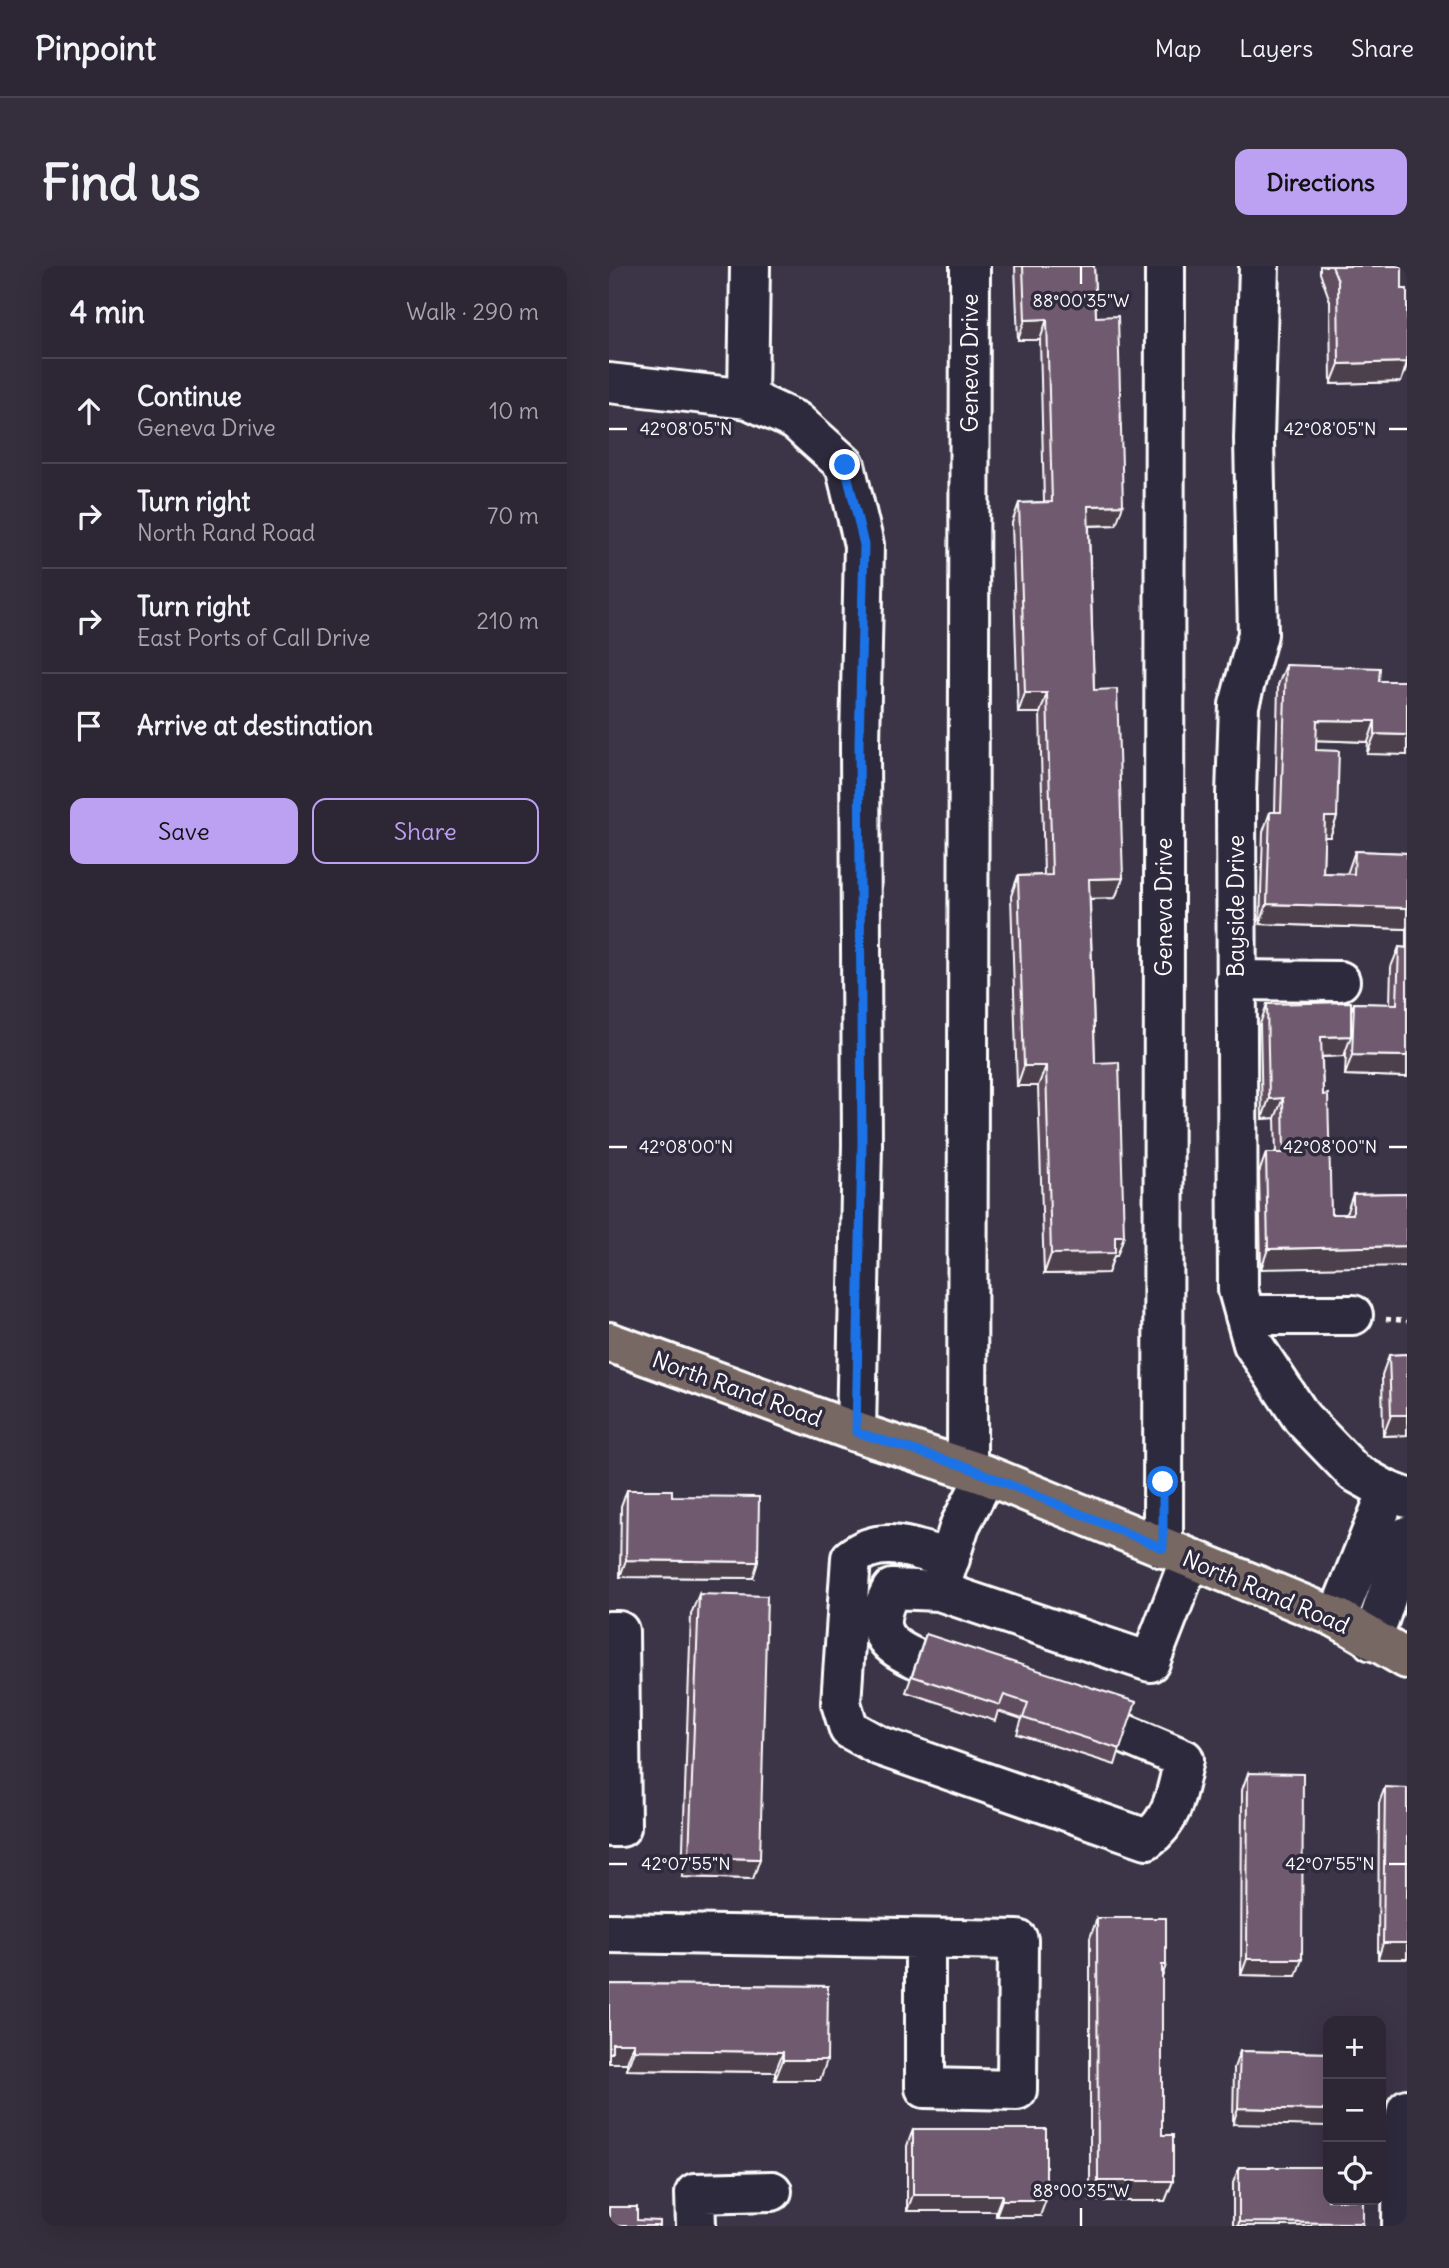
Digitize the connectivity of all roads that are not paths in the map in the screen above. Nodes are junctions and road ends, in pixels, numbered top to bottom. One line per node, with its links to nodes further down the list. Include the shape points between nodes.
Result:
1 (750, 266): 6 (street)
2 (970, 266): 13 (street, Geneva Drive)
3 (1165, 266): 16 (street, Geneva Drive)
4 (1259, 266): 7 (street, Bayside Drive, via 1254,439 1258,634 1239,705)
5 (609, 383): 6 (street)
6 (748, 400): 12 (street, via 796,421 845,465 864,545)
7 (1236, 980): 8 (street); 9 (street, Bayside Drive, via 1238,1290)
8 (1339, 981)
9 (1245, 1315): 10 (street); 14 (street, Bayside Drive, via 1253,1344 1302,1418 1354,1472)
10 (1353, 1315)
11 (609, 1342): 12 (main road, North Rand Road)
12 (856, 1432): 13 (main road, North Rand Road)
13 (977, 1471): 16 (main road, North Rand Road); 17 (street)
14 (1397, 1495): 18 (street, Bayside Drive)
15 (1407, 1536): 20 (street)
16 (1177, 1553): 17 (street, via 1150,1662); 18 (main road, North Rand Road)
17 (944, 1575): 21 (street, via 892,1589 880,1609 883,1631 892,1648); 23 (street, via 886,1543 867,1546 851,1558 841,1703 849,1729 880,1746 1147,1839 1171,1813 1184,1759)
18 (1337, 1619): 20 (main road, North Rand Road)
19 (609, 1631): 24 (street, via 619,1631 621,1827)
20 (1372, 1641): 22 (main road, North Rand Road)
21 (917, 1659)
22 (1407, 1659)
23 (1125, 1734)
24 (609, 1827)
25 (609, 1933): 26 (street)
26 (925, 1939): 26 (street, via 925,2088 1017,2090 1018,1940)
27 (1407, 2109): 30 (street)
28 (772, 2191): 29 (street, via 695,2193)
29 (696, 2226)
30 (1402, 2226)

